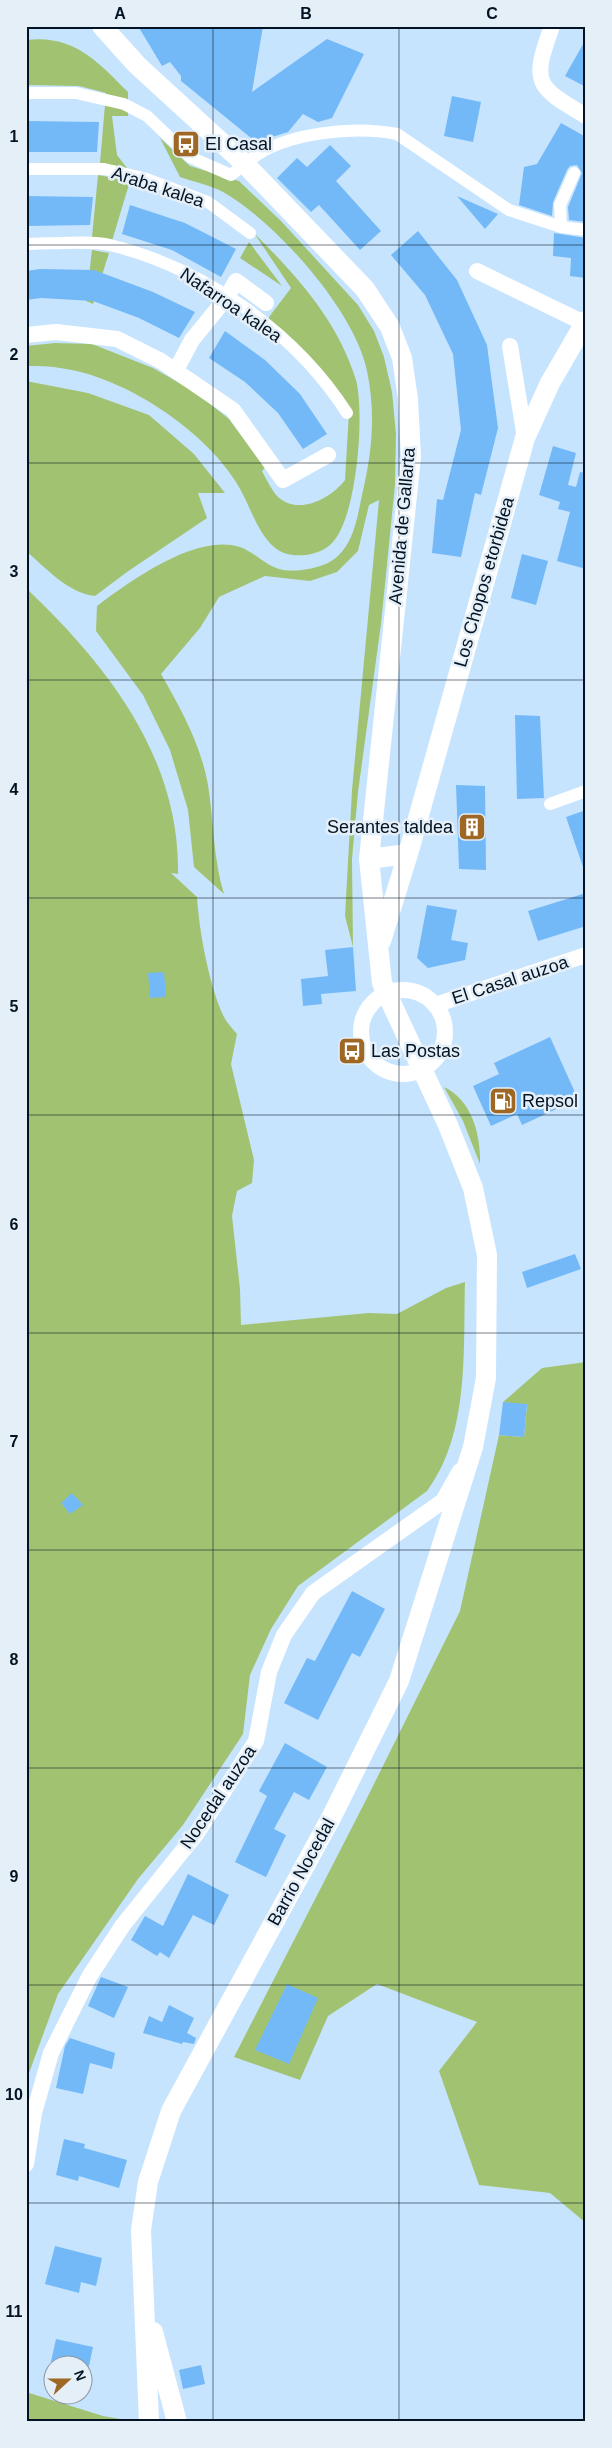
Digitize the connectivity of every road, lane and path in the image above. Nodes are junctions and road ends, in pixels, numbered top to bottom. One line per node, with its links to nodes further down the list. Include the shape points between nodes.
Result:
1 (102, 26): 26 (street, Avenida de Gallarta, via 137,65 245,164 365,288 390,327 402,358 411,456)
2 (552, 26): 4 (street, via 542,53 539,75 544,87)
3 (26, 93): 7 (street, via 76,93 124,104 147,116 190,157 231,175)
4 (586, 116)
5 (251, 159): 9 (street, via 296,139 352,130 397,134 509,210)
6 (26, 169): 11 (street, Araba kalea, via 104,169 144,178 208,202)
7 (236, 171)
8 (574, 173): 9 (street, via 560,205)
9 (561, 227): 10 (street)
10 (586, 230)
11 (250, 233)
12 (26, 244): 14 (street, Nafarroa kalea, via 108,244 178,268)
13 (477, 271): 16 (street)
14 (227, 297): 15 (street, via 236,281); 19 (street, via 192,340); 20 (street, Nafarroa kalea, via 303,356)
15 (266, 302)
16 (585, 322): 21 (street, Los Chopos etorbidea, via 550,384)
17 (26, 335): 19 (street, via 56,332 117,339)
18 (510, 346): 21 (street)
19 (176, 370): 22 (street, via 233,410 283,480)
20 (347, 413)
21 (525, 438): 25 (street, Los Chopos etorbidea)
22 (328, 455)
23 (586, 791): 24 (street)
24 (550, 804)
25 (408, 854): 26 (street); 27 (street, Los Chopos etorbidea)
26 (369, 859): 27 (street, Avenida de Gallarta)
27 (378, 949): 29 (street, Avenida de Gallarta, via 380,976)
28 (586, 955): 30 (street, El Casal auzoa)
29 (386, 993): 30 (street, via 413,991); 31 (street, Avenida de Gallarta); 31 (street, via 366,1011 361,1024 364,1051 383,1070 406,1075)
30 (435, 1005): 31 (street, via 445,1028 444,1041 433,1063)
31 (423, 1070): 32 (street, Barrio Nocedal, via 473,1188 487,1255 486,1378)
32 (473, 1447): 33 (street, Nocedal auzoa, via 443,1501 313,1593 284,1635 269,1672 256,1741 197,1833 123,1925 90,1977 51,2053 34,2113); 34 (street, Barrio Nocedal, via 400,1681 332,1816 171,2111 146,2192 141,2230)
33 (26, 2164)
34 (143, 2295): 35 (street, Barrio Nocedal); 36 (street, Barrio Nocedal)
35 (149, 2422)
36 (177, 2422)

